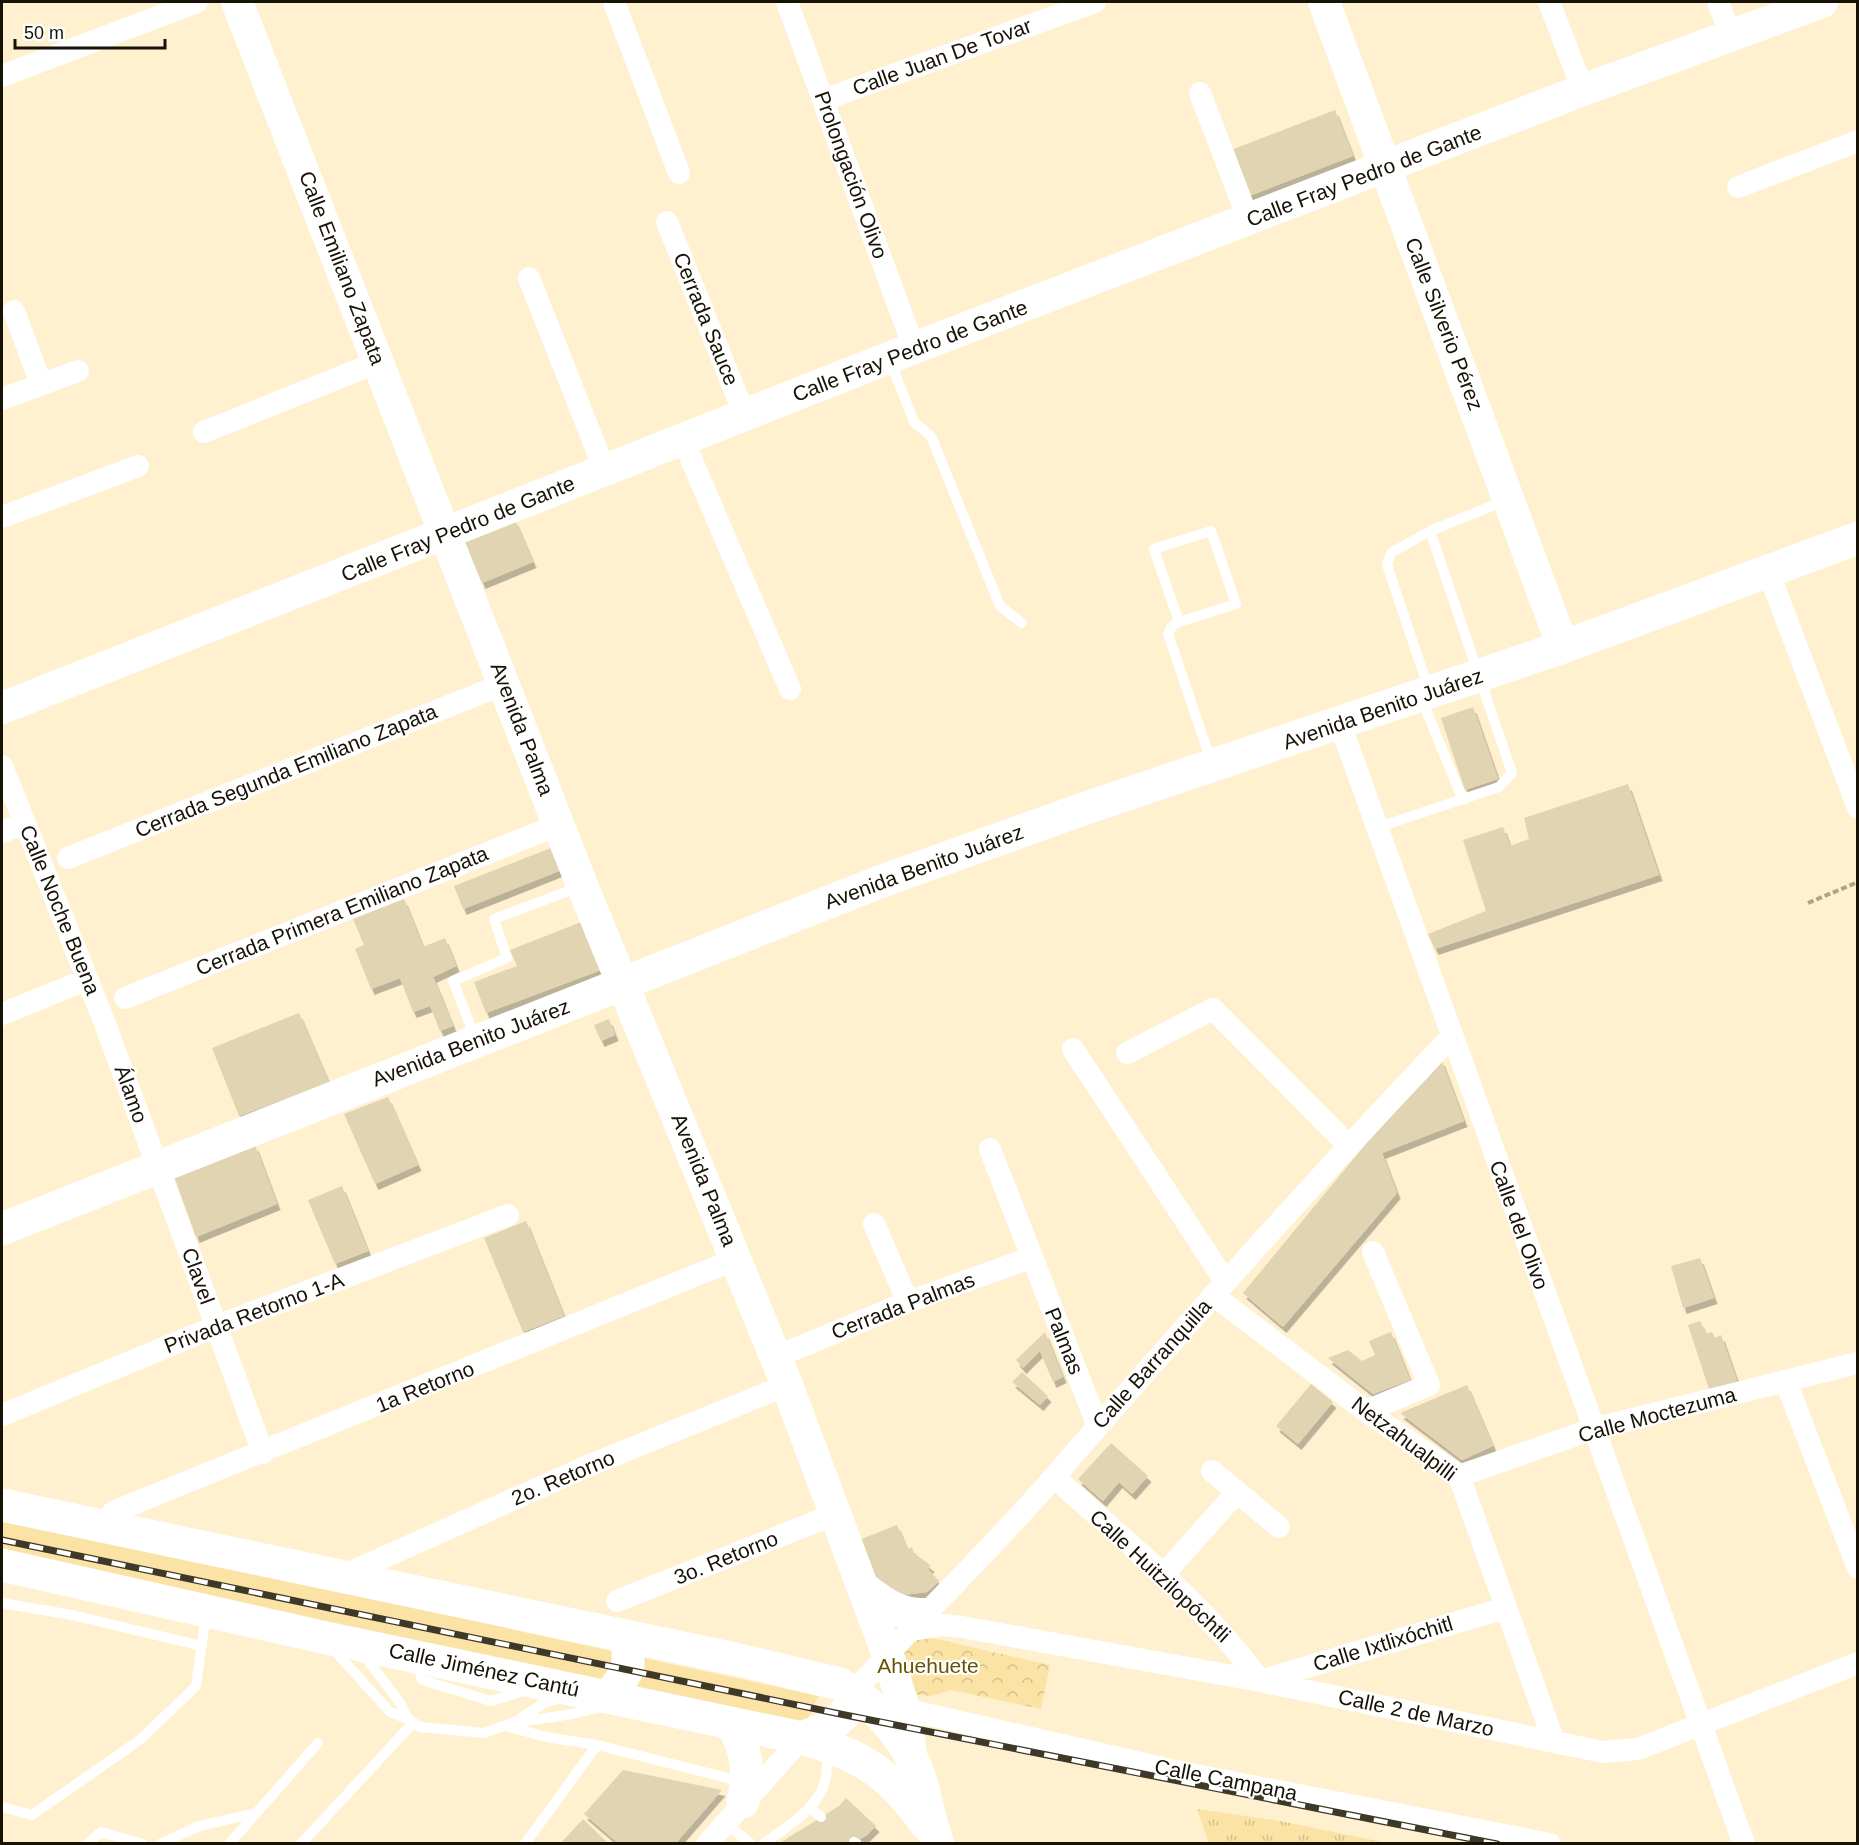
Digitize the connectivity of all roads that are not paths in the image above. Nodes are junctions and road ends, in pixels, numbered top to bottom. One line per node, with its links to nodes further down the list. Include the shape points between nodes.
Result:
1 (197, 2): 11 (street)
2 (237, 2): 24 (main road, Calle Emiliano Zapata)
3 (614, 2): 17 (street)
4 (787, 2): 14 (street, Prolongación Olivo)
5 (1095, 2): 14 (street, Calle Juan De Tovar)
6 (1324, 2): 16 (main road, Calle Silverio Pérez)
7 (1549, 2): 12 (street)
8 (1718, 2): 10 (street)
9 (1822, 2): 10 (main road, Calle Fray Pedro de Gante)
10 (1731, 35): 12 (main road, Calle Fray Pedro de Gante)
11 (2, 76)
12 (1583, 90): 16 (main road, Calle Fray Pedro de Gante)
13 (1200, 93): 19 (street)
14 (823, 100): 23 (street, Prolongación Olivo)
15 (1857, 141): 18 (street)
16 (1385, 167): 19 (main road, Calle Fray Pedro de Gante); 33 (main road, Calle Silverio Pérez)
17 (679, 173)
18 (1738, 187)
19 (1249, 221): 23 (main road, Calle Fray Pedro de Gante)
20 (667, 222): 28 (street, Cerrada Sauce)
21 (529, 278): 32 (street)
22 (14, 311): 26 (street)
23 (901, 353): 28 (main road, Calle Fray Pedro de Gante); 40 (lane, via 914,422 931,436 1000,606)
24 (378, 362): 29 (street); 36 (main road, Calle Emiliano Zapata)
25 (78, 371): 26 (street)
26 (41, 384): 27 (street)
27 (2, 399)
28 (745, 416): 30 (main road, Calle Fray Pedro de Gante)
29 (204, 432)
30 (683, 440): 32 (main road, Calle Fray Pedro de Gante); 44 (street)
31 (138, 466): 34 (street)
32 (605, 471): 36 (main road, Calle Fray Pedro de Gante)
33 (1509, 499): 35 (lane); 41 (main road, Calle Silverio Pérez)
34 (2, 517)
35 (1430, 531): 42 (lane); 45 (lane, via 1390,553 1387,565)
36 (445, 535): 43 (main road, Avenida Palma); 46 (main road, Calle Fray Pedro de Gante)
37 (1857, 538): 38 (main road, Avenida Benito Juárez)
38 (1768, 571): 41 (main road, Avenida Benito Juárez); 51 (street)
39 (1179, 622): 39 (lane, via 1236,604 1211,531 1154,549); 49 (lane, via 1168,634)
40 (1022, 623)
41 (1563, 647): 42 (main road, Avenida Benito Juárez)
42 (1479, 676): 45 (main road, Avenida Benito Juárez); 50 (lane, via 1512,773 1498,787)
43 (504, 684): 53 (main road, Avenida Palma); 56 (street, Cerrada Segunda Emiliano Zapata)
44 (790, 689)
45 (1425, 694): 47 (main road, Avenida Benito Juárez); 50 (lane)
46 (2, 708)
47 (1340, 724): 49 (main road, Avenida Benito Juárez); 54 (street, Calle del Olivo)
48 (2, 766): 52 (street, Calle Noche Buena)
49 (1213, 766): 59 (main road, Avenida Benito Juárez, via 882,881)
50 (1463, 800): 54 (lane)
51 (1857, 808)
52 (24, 823): 55 (street); 58 (street, Calle Noche Buena)
53 (558, 825): 57 (main road, Avenida Palma); 60 (street, Cerrada Primera Emiliano Zapata)
54 (1376, 828): 63 (street, Calle del Olivo)
55 (2, 832)
56 (68, 858)
57 (582, 885): 59 (main road, Avenida Palma); 64 (lane, via 494,919 507,958 453,981)
58 (88, 979): 61 (street); 62 (street, Calle Noche Buena)
59 (622, 984): 64 (main road, Avenida Benito Juárez); 75 (main road, Avenida Palma)
60 (125, 998)
61 (2, 1014)
62 (104, 1021): 69 (street, Álamo)
63 (1451, 1037): 67 (street, Calle Barranquilla); 85 (street, Calle del Olivo)
64 (476, 1041): 69 (main road, Avenida Benito Juárez)
65 (1073, 1048): 76 (street, Netzahualpilli)
66 (1127, 1053): 67 (street, via 1213,1009)
67 (1348, 1145): 76 (street, Calle Barranquilla)
68 (990, 1149): 74 (street, Palmas)
69 (158, 1167): 72 (main road, Avenida Benito Juárez); 78 (street, Clavel)
70 (508, 1215): 78 (street, Privada Retorno 1-A)
71 (874, 1224): 77 (street)
72 (2, 1229)
73 (1373, 1252): 82 (street, via 1429,1385)
74 (1030, 1257): 77 (street, Cerrada Palmas); 84 (street, Palmas)
75 (736, 1259): 80 (main road, Avenida Palma); 86 (street, 1a Retorno)
76 (1219, 1288): 82 (street, Netzahualpilli); 84 (street, Calle Barranquilla)
77 (908, 1302): 80 (street, Cerrada Palmas)
78 (217, 1326): 83 (street, Privada Retorno 1-A); 86 (street, Clavel)
79 (1857, 1363): 81 (street, Calle Moctezuma)
80 (782, 1371): 93 (main road, Avenida Palma); 98 (street, 2o. Retorno, via 588,1466)
81 (1786, 1382): 85 (street, Calle Moctezuma); 96 (street)
82 (1366, 1411): 88 (street, Netzahualpilli)
83 (2, 1415)
84 (1097, 1424): 89 (street, Calle Barranquilla)
85 (1593, 1429): 88 (street, Calle Moctezuma); 118 (street, Calle del Olivo)
86 (263, 1453): 92 (street, 1a Retorno)
87 (1212, 1471): 90 (street)
88 (1459, 1476): 102 (street, Netzahualpilli)
89 (1054, 1477): 97 (street, Calle Huitzilopóchtli); 104 (street, Calle Barranquilla)
90 (1237, 1492): 94 (street); 97 (street)
91 (2, 1504): 98 (main road)
92 (113, 1512)
93 (836, 1514): 99 (main road, Avenida Palma); 100 (street, 3o. Retorno)
94 (1279, 1527)
95 (2, 1564): 103 (main road, Calle Jiménez Cantú)
96 (1857, 1568)
97 (1163, 1575): 112 (street, Calle Huitzilopóchtli, via 1237,1648)
98 (342, 1576): 107 (main road)
99 (864, 1588): 104 (main road, via 897,1611 910,1615); 110 (main road, Avenida Palma)
100 (616, 1601)
101 (2, 1603): 109 (lane)
102 (1505, 1608): 112 (street, Calle Ixtlixóchitl); 121 (street, Netzahualpilli)
103 (206, 1609): 106 (main road, Calle Jiménez Cantú); 109 (lane)
104 (927, 1613): 105 (street, Calle 2 de Marzo, via 944,1625); 105 (street, via 943,1605); 110 (street, Calle Barranquilla)
105 (962, 1627): 112 (street, Calle 2 de Marzo)
106 (322, 1637): 108 (main road, Calle Jiménez Cantú); 116 (lane, via 390,1712)
107 (628, 1638): 113 (main road, via 825,1680); 114 (main road, via 628,1669)
108 (356, 1644): 114 (main road, Calle Jiménez Cantú); 116 (lane)
109 (202, 1646): 126 (lane, via 196,1686 141,1740 32,1815)
110 (888, 1654): 113 (street, Calle Barranquilla); 115 (main road, Avenida Palma)
111 (1857, 1663): 118 (street, Calle 2 de Marzo)
112 (1260, 1681): 121 (street, Calle 2 de Marzo)
113 (854, 1692): 120 (main road, via 840,1720); 124 (main road, via 888,1723)
114 (607, 1696): 117 (main road, Calle Jiménez Cantú); 119 (lane, via 572,1714); 119 (lane, via 544,1702)
115 (904, 1709): 124 (main road, Avenida Palma); 140 (street, Calle Campana, via 1180,1772)
116 (410, 1721): 119 (lane, via 420,1727 484,1733); 135 (lane)
117 (731, 1723): 120 (main road, Calle Jiménez Cantú); 125 (main road, via 744,1748)
118 (1703, 1723): 121 (street, Calle 2 de Marzo, via 1638,1749 1620,1752); 141 (street, Calle del Olivo)
119 (510, 1724): 123 (lane, via 546,1737)
120 (816, 1742): 125 (street); 127 (lane, via 824,1788); 130 (main road, Calle Jiménez Cantú, via 867,1762 890,1780)
121 (1554, 1742)
122 (318, 1743): 128 (lane)
123 (597, 1745): 125 (lane); 136 (lane)
124 (911, 1754): 130 (main road, Avenida Palma)
125 (738, 1803): 137 (street); 138 (lane)
126 (2, 1807)
127 (809, 1807): 129 (lane); 139 (lane)
128 (256, 1813): 133 (lane, via 199,1826); 134 (lane)
129 (821, 1817)
130 (935, 1840)
131 (87, 1844): 132 (lane, via 101,1832)
132 (143, 1844)
133 (160, 1844)
134 (229, 1844)
135 (301, 1844)
136 (525, 1844)
137 (707, 1844)
138 (751, 1844)
139 (763, 1844)
140 (1550, 1844)
141 (1744, 1844)

